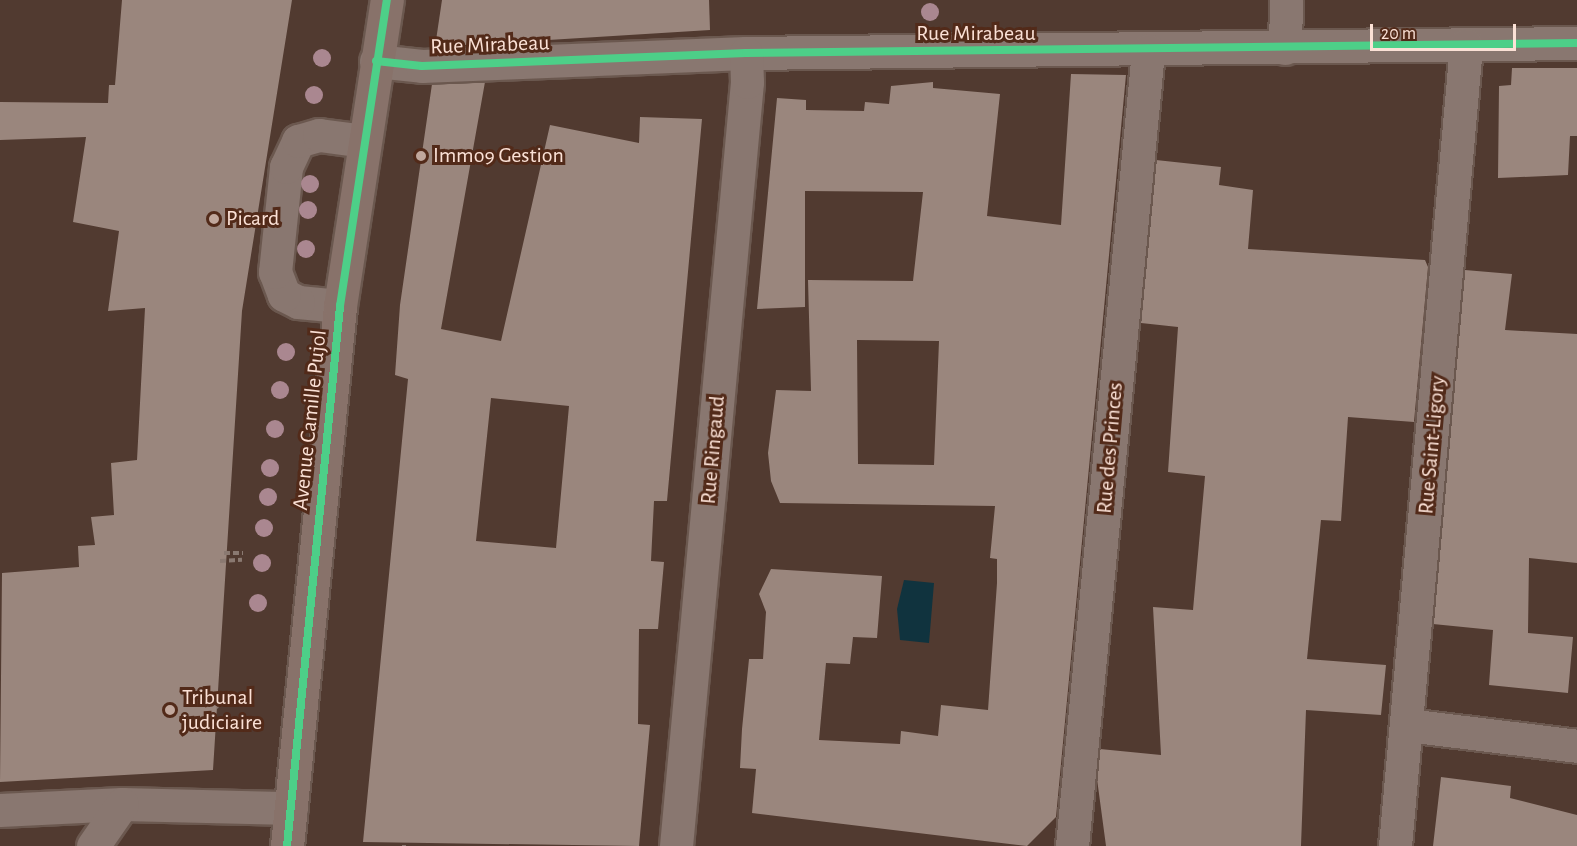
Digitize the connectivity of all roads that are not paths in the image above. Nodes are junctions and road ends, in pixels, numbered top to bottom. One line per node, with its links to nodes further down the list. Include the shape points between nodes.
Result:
1 (387, 0): 8 (main road, Avenue Camille Pujol)
2 (1286, 0): 5 (street)
3 (1577, 43): 4 (street, Rue Mirabeau)
4 (1466, 45): 5 (street, Rue Mirabeau); 11 (street, Rue Saint-Ligory)
5 (1285, 48): 6 (street, Rue Mirabeau)
6 (1148, 51): 7 (street, Rue Mirabeau); 19 (street, Rue des Princes)
7 (746, 53): 8 (street, Rue Mirabeau, via 422,66); 18 (street, Rue Ringaud, via 747,82)
8 (376, 61): 9 (main road, Avenue Camille Pujol)
9 (364, 141): 10 (main road, Avenue Camille Pujol); 10 (street, via 319,135 298,141 286,167 275,272 284,295 298,302)
10 (340, 306): 14 (main road, Avenue Camille Pujol)
11 (1407, 725): 12 (street); 20 (street, Rue Saint-Ligory)
12 (1577, 746)
13 (122, 804): 14 (street); 15 (street); 16 (street)
14 (291, 808): 17 (main road, Avenue Camille Pujol)
15 (0, 810)
16 (93, 846)
17 (287, 846)
18 (678, 846)
19 (1072, 846)
20 (1395, 846)

